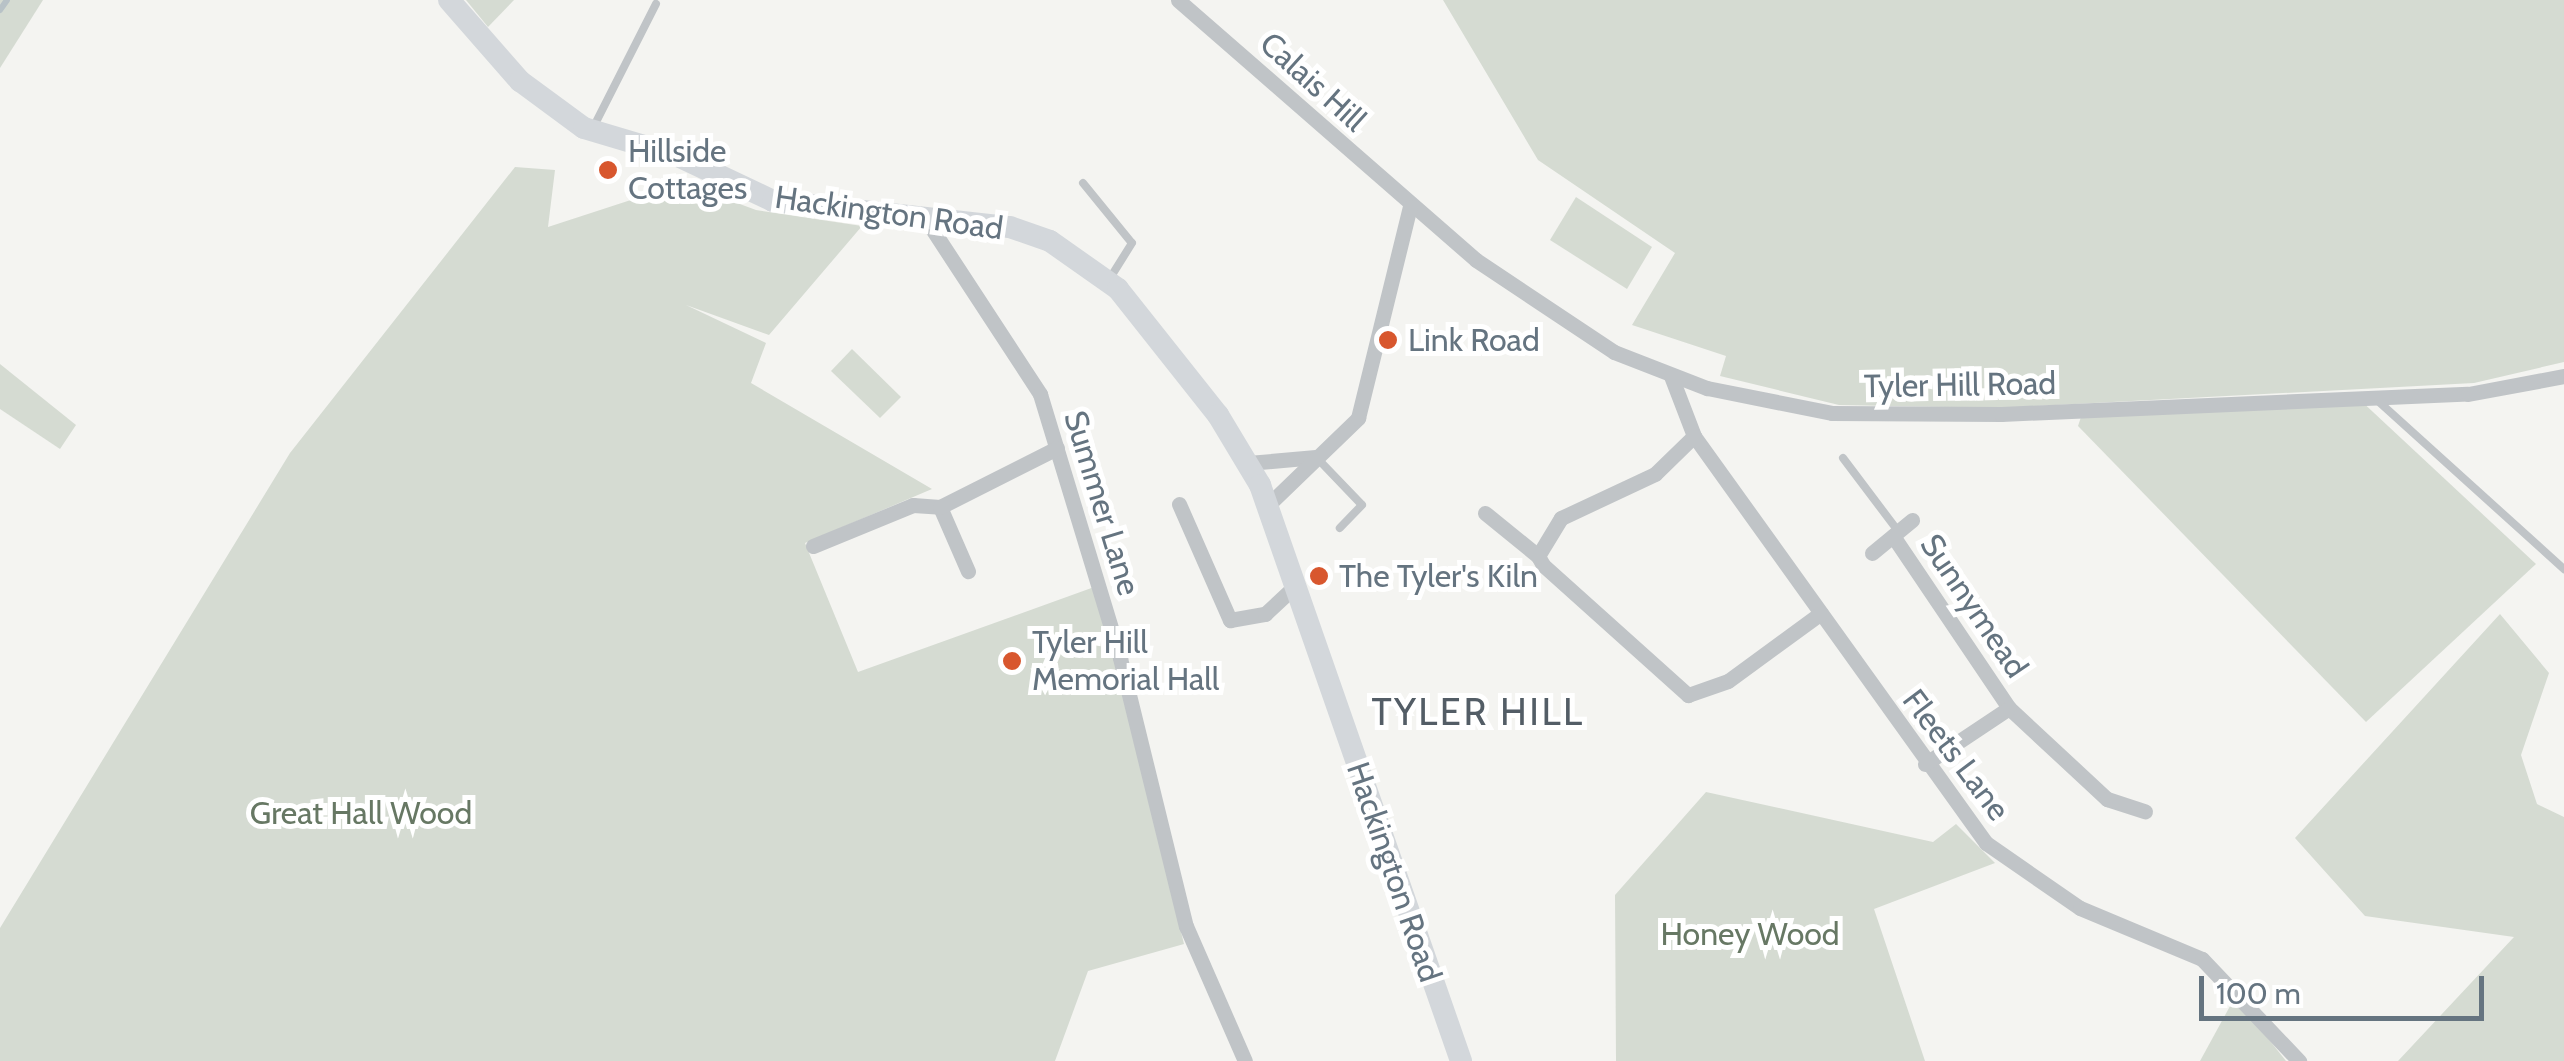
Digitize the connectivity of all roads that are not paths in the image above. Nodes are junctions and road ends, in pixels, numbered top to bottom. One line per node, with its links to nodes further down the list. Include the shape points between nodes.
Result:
1 (449, 0): 4 (street, Hackington Road, via 520,81)
2 (1178, 0): 6 (street, Calais Hill)
3 (656, 4): 4 (lane)
4 (588, 129): 7 (street, Hackington Road, via 678,156 773,201)
5 (1083, 183): 8 (lane, via 1132,243)
6 (1410, 208): 9 (street, Tyler Hill Road, via 1564,324); 14 (street, via 1371,386 1358,418)
7 (923, 215): 8 (street, Hackington Road, via 1037,237); 13 (street, Summer Lane, via 1031,378)
8 (1109, 281): 16 (street, Hackington Road)
9 (1671, 376): 11 (street, Tyler Hill Road, via 1832,413); 12 (street, Fleets Lane)
10 (2564, 376): 11 (street, Tyler Hill Road, via 2468,394)
11 (2375, 398): 27 (lane)
12 (1694, 436): 26 (street, via 1655,474 1561,518); 30 (street, Fleets Lane)
13 (1056, 448): 19 (street); 34 (street, Summer Lane, via 1186,926)
14 (1316, 457): 16 (street); 18 (street); 22 (lane, via 1362,505)
15 (1844, 458): 23 (lane)
16 (1248, 463): 18 (street, Hackington Road)
17 (1180, 504): 29 (street, via 1230,620 1265,614)
18 (1267, 506): 29 (street, Hackington Road)
19 (940, 507): 24 (street, via 913,505); 28 (street)
20 (1485, 513): 26 (street)
21 (1912, 520): 23 (street, Sunnymead)
22 (1340, 528)
23 (1895, 534): 25 (street, Sunnymead); 31 (street, Sunnymead)
24 (814, 546)
25 (1872, 553)
26 (1538, 556): 30 (street, via 1567,594 1688,695 1728,680)
27 (2564, 569)
28 (968, 571)
29 (1294, 586): 35 (street, Hackington Road)
30 (1821, 612): 32 (street, Fleets Lane)
31 (2009, 708): 32 (street, Sunnymead); 33 (street, Sunnymead, via 2107,799)
32 (1924, 764): 36 (street, Fleets Lane, via 1986,843 2031,880 2202,959)
33 (2145, 810)
34 (1245, 1061)
35 (1461, 1061)
36 (2299, 1061)

